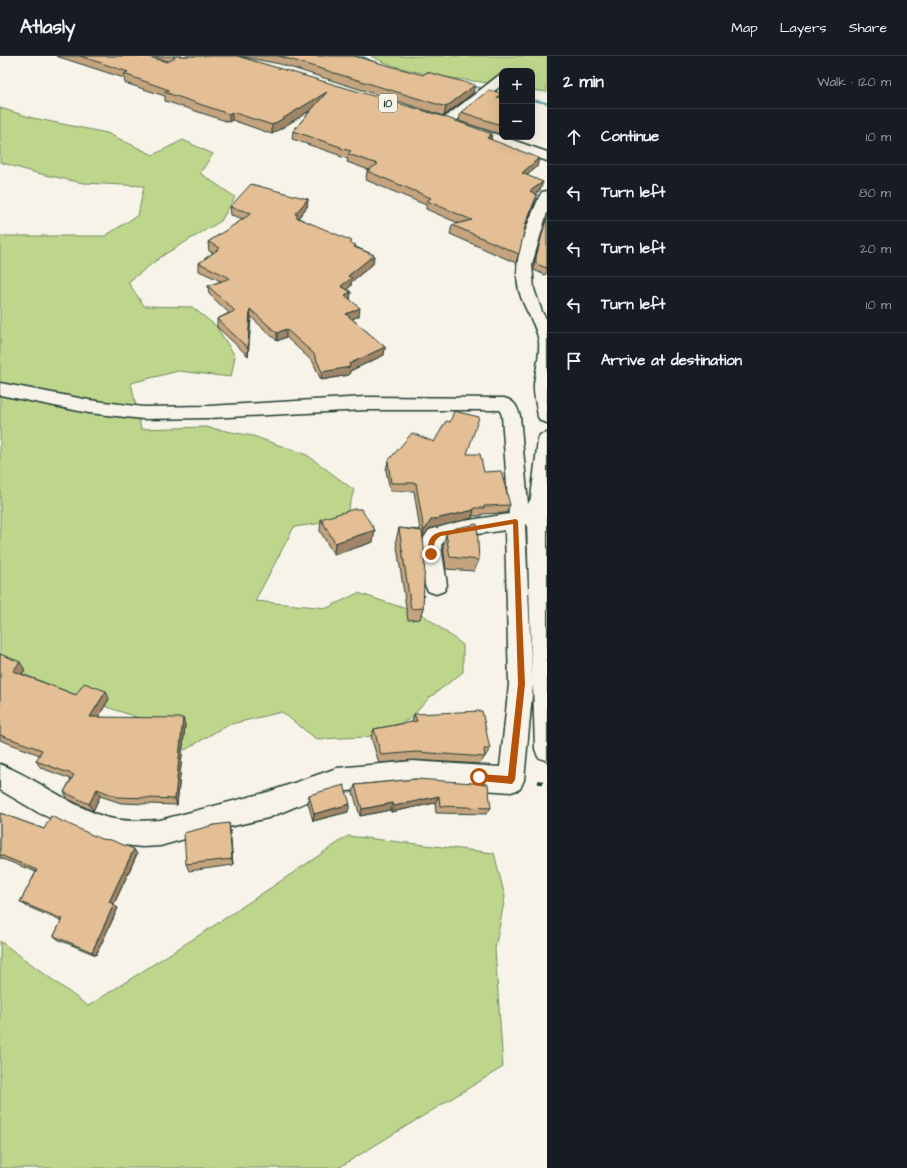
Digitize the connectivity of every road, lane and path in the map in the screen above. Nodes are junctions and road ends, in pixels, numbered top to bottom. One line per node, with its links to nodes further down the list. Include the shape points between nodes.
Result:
1 (498, 82): 3 (main road)
2 (433, 116): 3 (main road)
3 (448, 121): 4 (main road)
4 (547, 158)
5 (547, 195): 7 (main road, via 524,264 526,289 534,312 544,328 547,342 547,365 543,385)
6 (0, 389): 9 (main road, via 99,409 143,413 199,413 392,403 504,404 511,416)
7 (547, 412)
8 (547, 440): 9 (main road, via 541,498)
9 (524, 516): 10 (main road, via 436,536 430,544); 11 (main road); 12 (main road, via 521,684 512,780 413,773 337,780 268,805 160,833 142,834 105,830 48,804)
10 (436, 585)
11 (547, 750)
12 (0, 776)

